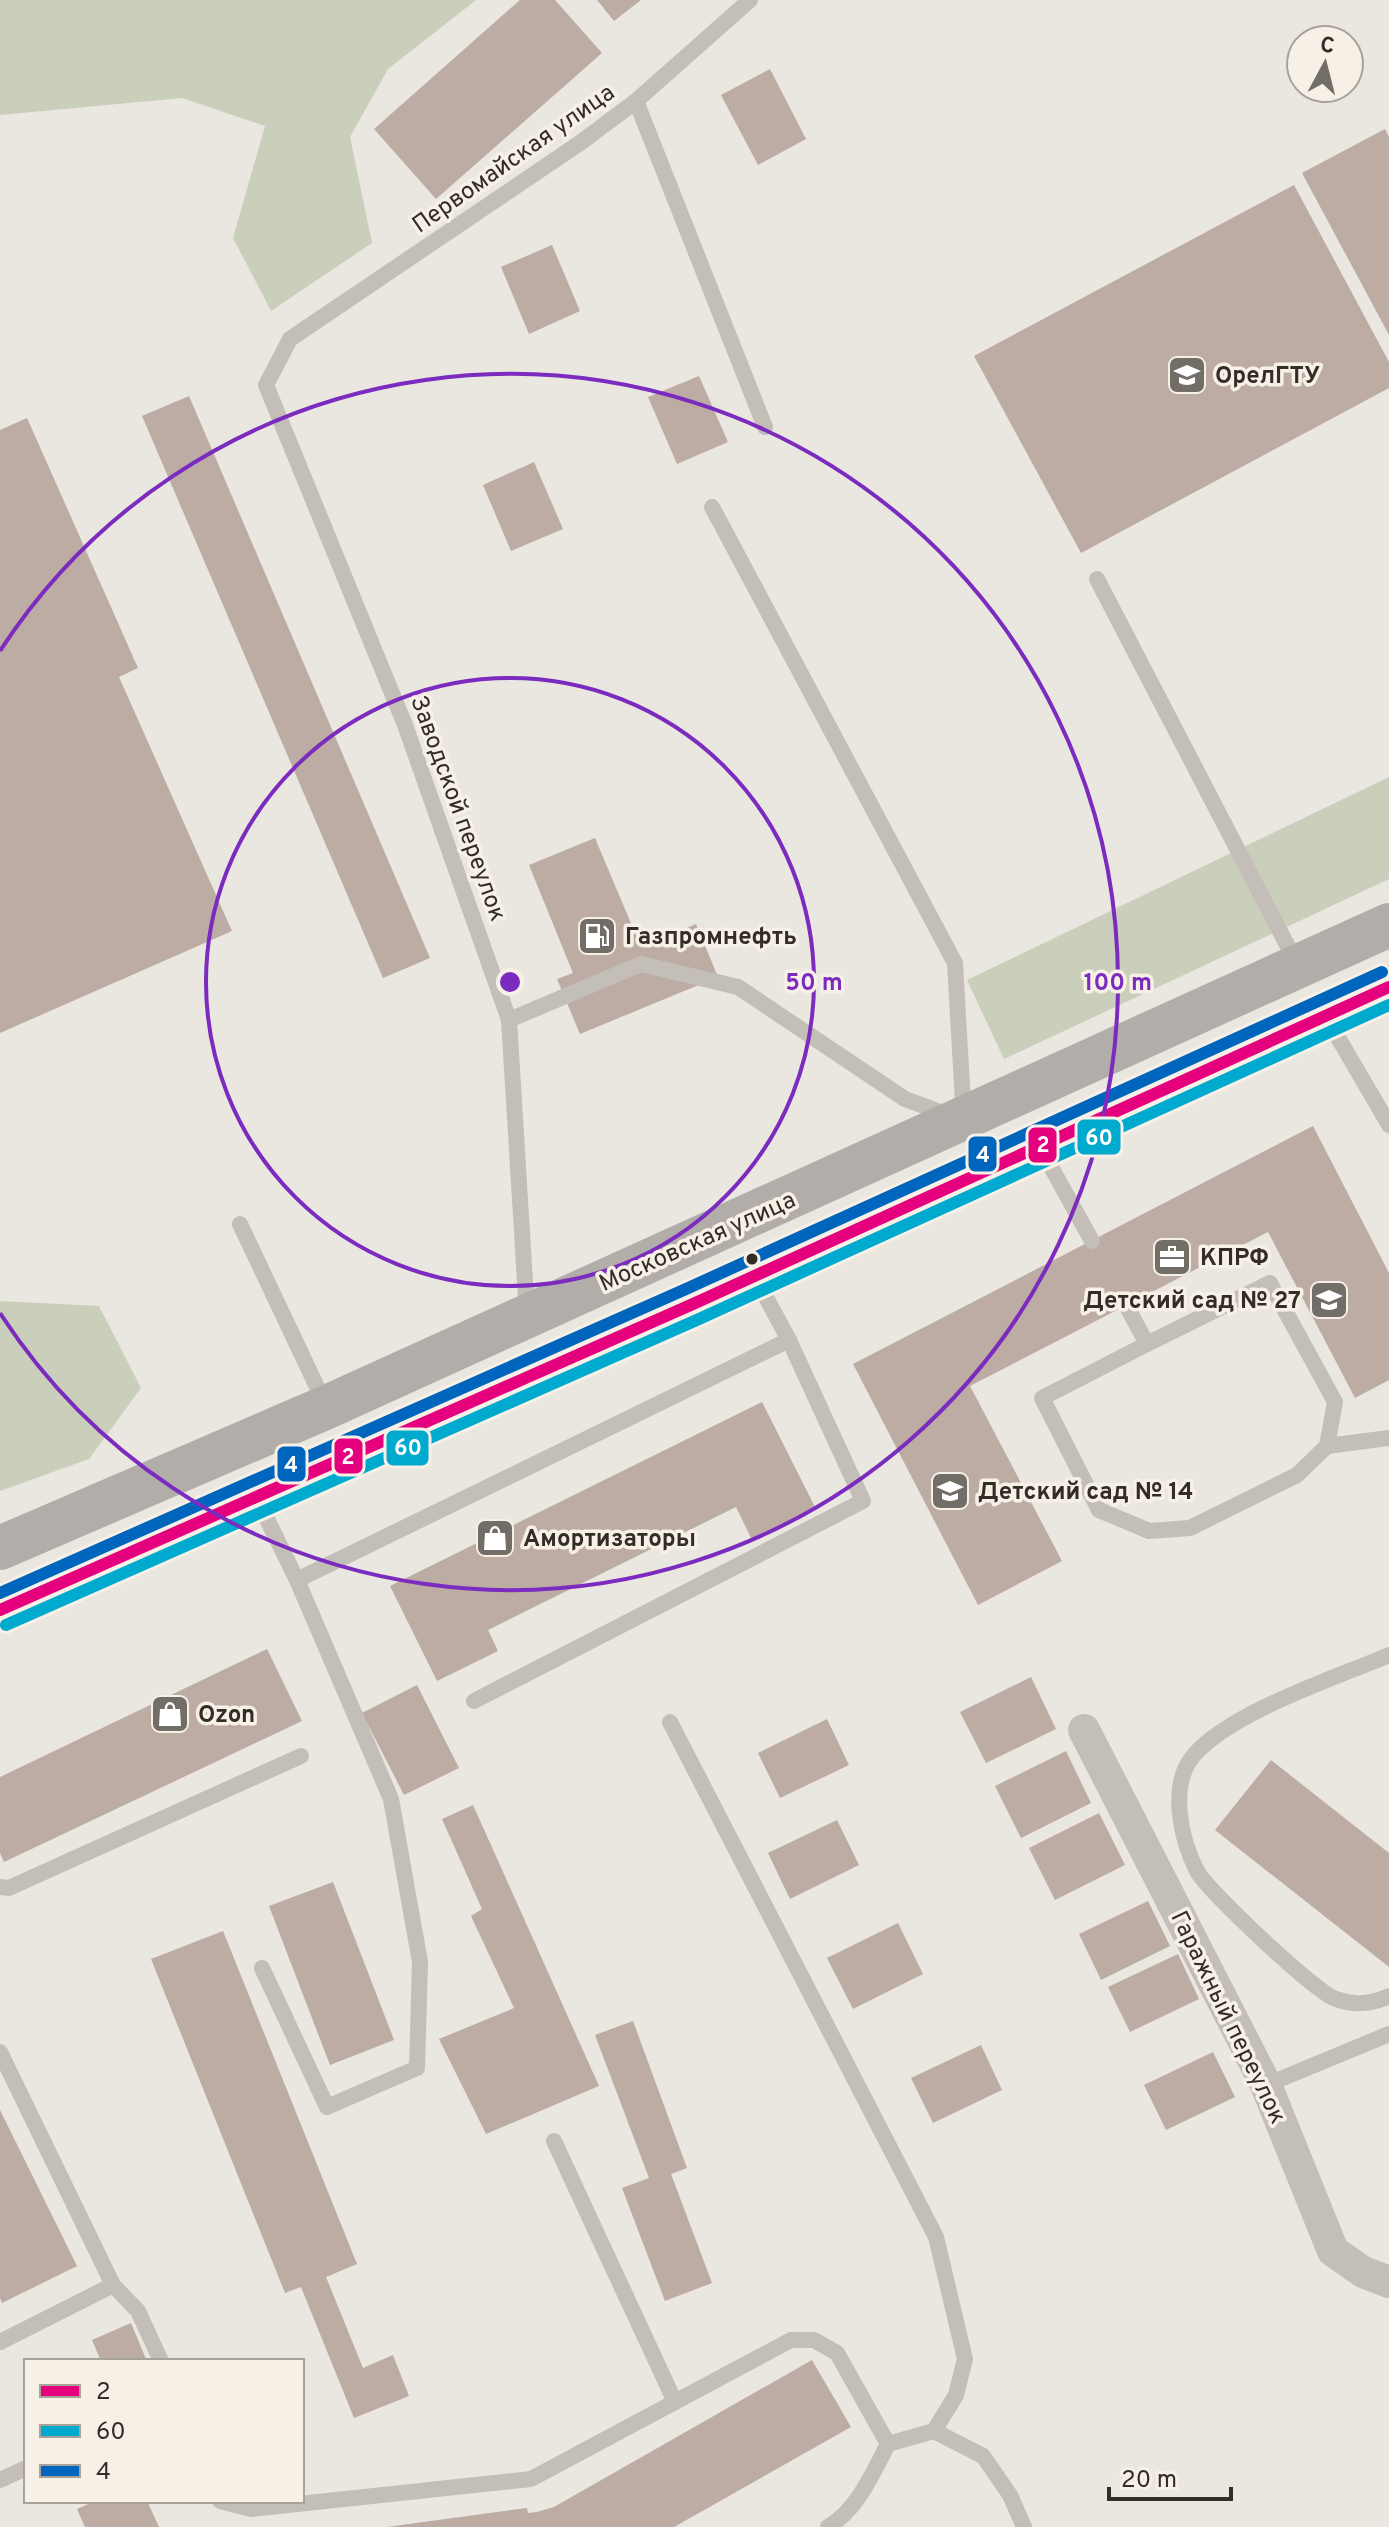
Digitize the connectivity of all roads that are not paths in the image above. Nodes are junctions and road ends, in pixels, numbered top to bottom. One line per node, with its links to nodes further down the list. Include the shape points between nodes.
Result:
1 (750, 0): 2 (lane, Первомайская улица)
2 (636, 101): 3 (lane, Первомайская улица); 4 (lane)
3 (290, 339): 11 (lane, Заводской переулок, via 266,385 405,725)
4 (765, 427)
5 (712, 507): 12 (lane, via 955,963)
6 (1097, 579): 8 (lane)
7 (1389, 925): 8 (main road, Московская улица)
8 (1299, 968): 10 (main road); 12 (main road, Московская улица)
9 (1389, 987): 10 (main road)
10 (1326, 1017): 13 (lane); 14 (main road)
11 (509, 1020): 12 (lane, via 641,964 738,987 905,1099); 19 (lane, Заводской переулок)
12 (964, 1121): 19 (main road, Московская улица)
13 (1389, 1125)
14 (1039, 1146): 16 (lane); 17 (main road)
15 (240, 1224): 22 (lane)
16 (1092, 1241)
17 (755, 1275): 20 (lane); 25 (main road)
18 (1126, 1305): 21 (lane)
19 (527, 1317): 22 (main road, Московская улица)
20 (789, 1340): 27 (lane); 30 (lane, via 863,1501)
21 (1147, 1344): 24 (lane, via 1270,1283 1335,1402); 24 (lane, via 1042,1398 1099,1510 1149,1531 1190,1528 1297,1475)
22 (327, 1407): 26 (main road, Московская улица)
23 (1389, 1438): 24 (lane)
24 (1327, 1446)
25 (257, 1498): 27 (lane); 28 (main road)
26 (0, 1548)
27 (297, 1580): 35 (lane, via 391,1799 420,1962 417,2068 327,2107)
28 (0, 1610)
29 (1389, 1655): 36 (lane, via 1219,1733 1192,1757 1181,1785 1181,1816 1199,1875 1306,1981 1336,1999 1371,2004)
30 (474, 1701)
31 (670, 1722): 46 (lane, via 936,2237 965,2359 956,2395)
32 (1084, 1730): 39 (street, Гаражный переулок)
33 (301, 1756): 34 (lane, via 9,1888)
34 (0, 1887)
35 (262, 1968)
36 (1389, 1996)
37 (1389, 2034): 39 (lane)
38 (0, 2052): 42 (lane)
39 (1266, 2085): 41 (street, Гаражный переулок, via 1333,2251)
40 (554, 2141): 45 (lane)
41 (1389, 2282)
42 (113, 2285): 43 (lane); 44 (lane, via 138,2311)
43 (0, 2342)
44 (160, 2359)
45 (675, 2402): 47 (lane, via 791,2340 814,2340 837,2353); 50 (lane, via 531,2479 251,2509)
46 (934, 2431): 47 (lane); 52 (lane, via 983,2456)
47 (888, 2444): 51 (lane, via 867,2485)
48 (24, 2469): 49 (lane)
49 (0, 2480)
50 (228, 2503)
51 (828, 2527)
52 (1024, 2527)

